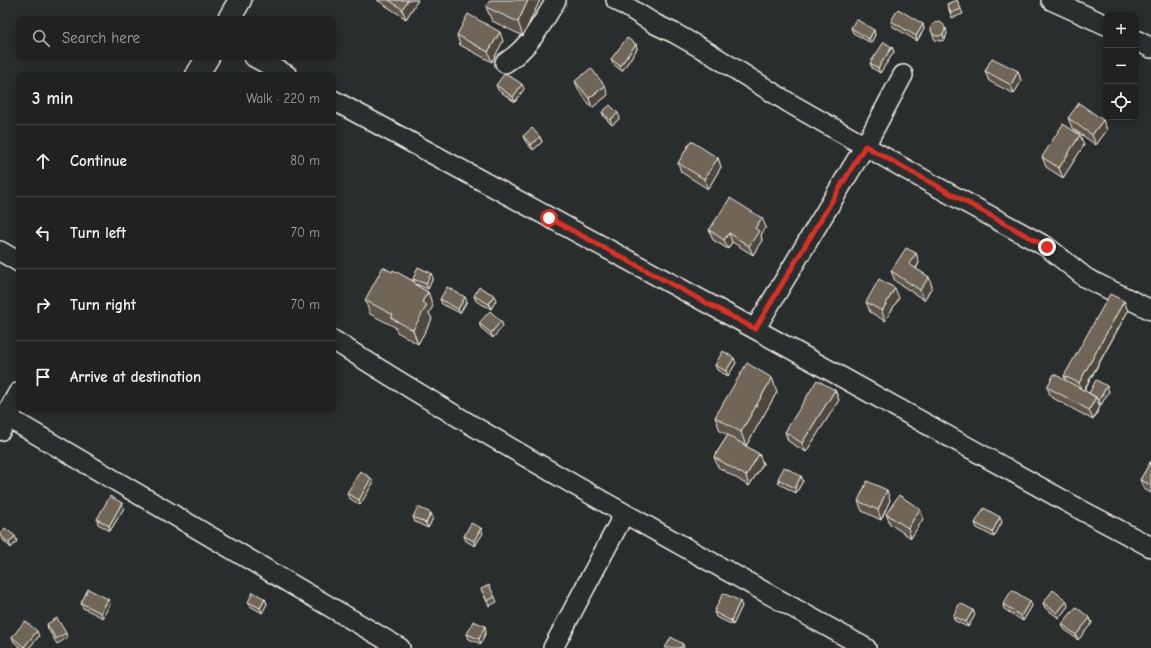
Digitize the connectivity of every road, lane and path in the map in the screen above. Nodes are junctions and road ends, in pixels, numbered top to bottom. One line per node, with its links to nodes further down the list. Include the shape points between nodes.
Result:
1 (240, 0): 5 (highway)
2 (556, 0): 11 (street, via 541,27 516,56)
3 (616, 0): 16 (street)
4 (1051, 0): 6 (street)
5 (231, 16)
6 (1103, 24)
7 (1139, 42): 8 (street)
8 (1151, 48)
9 (206, 60): 12 (highway)
10 (260, 60): 13 (street)
11 (505, 63)
12 (199, 72)
13 (282, 72)
14 (902, 75): 16 (street)
15 (336, 102): 20 (street)
16 (865, 146): 19 (street, via 1047,247 1086,278); 20 (street)
17 (0, 251): 18 (street)
18 (16, 260)
19 (1151, 310)
20 (755, 329): 25 (street)
21 (336, 342): 24 (street)
22 (16, 399): 23 (highway)
23 (3, 423): 26 (street)
24 (624, 514): 27 (street); 28 (street)
25 (1151, 547)
26 (400, 648)
27 (554, 648)
28 (866, 648)

